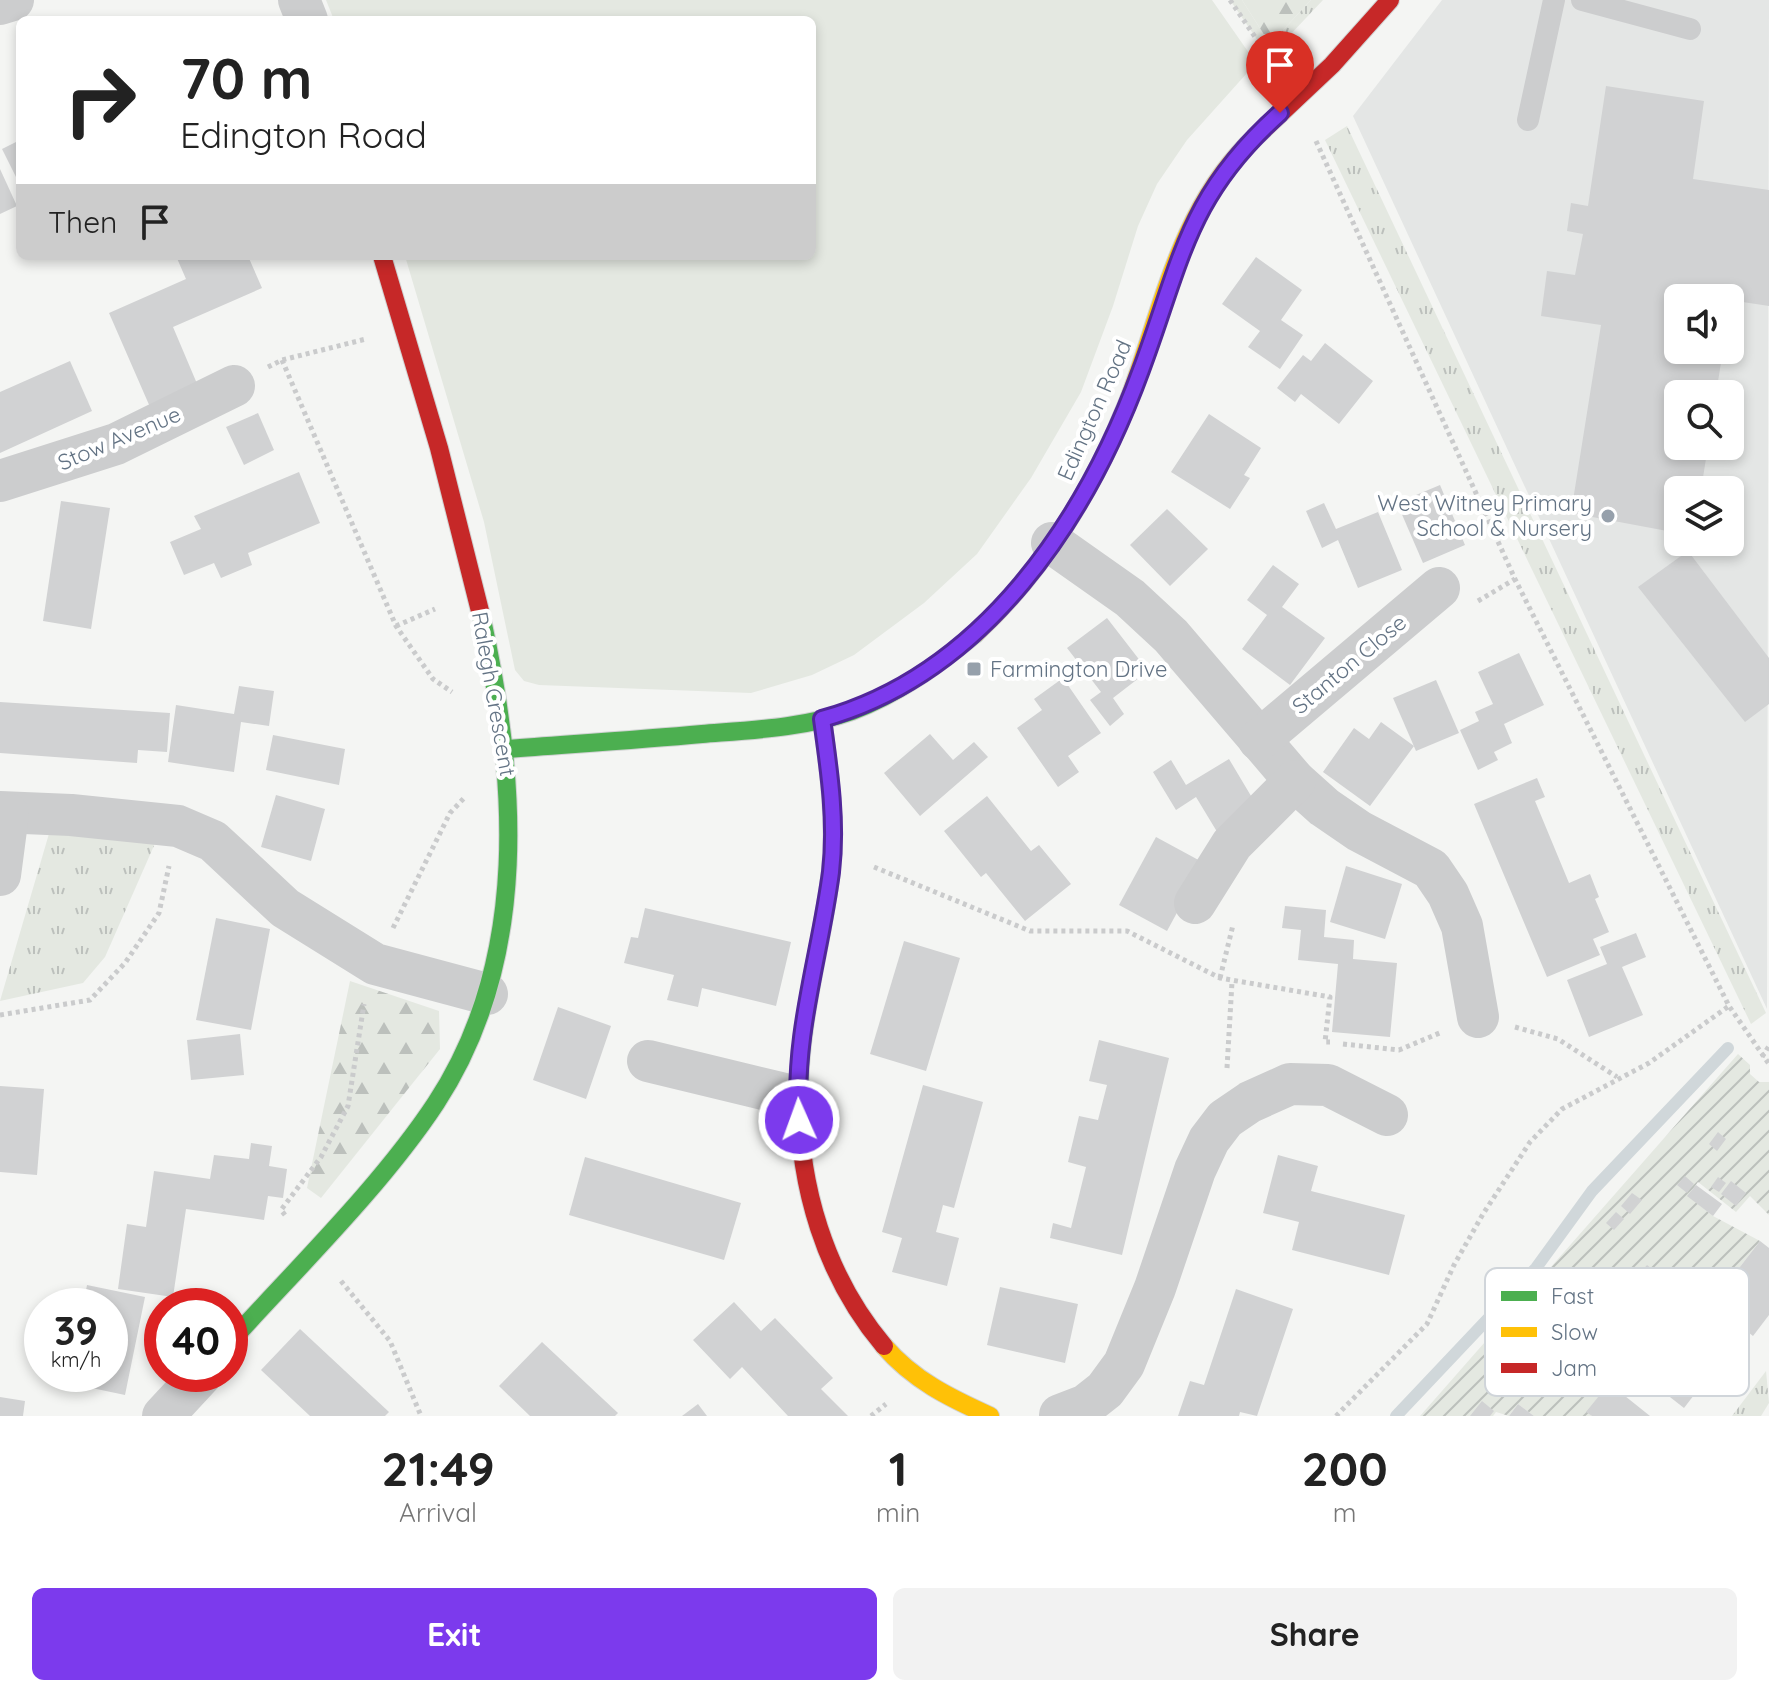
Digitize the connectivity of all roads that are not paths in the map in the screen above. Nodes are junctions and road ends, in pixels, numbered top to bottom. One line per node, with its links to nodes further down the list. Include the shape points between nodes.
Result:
1 (13, 0): 5 (street)
2 (1390, 0): 11 (street, Edington Road, via 1297,99 1252,138 1208,192 1182,246 1117,428 1095,477)
3 (1554, 0): 7 (lane)
4 (1582, 0): 6 (lane)
5 (0, 4)
6 (1690, 29)
7 (1528, 120)
8 (383, 260): 15 (street, Ralegh Crescent, via 477,591)
9 (234, 386): 10 (street, Stow Avenue, via 116,444)
10 (0, 481)
11 (1052, 543): 13 (street, Edington Road, via 994,614 933,668 877,699); 14 (street, via 1130,598 1171,636)
12 (1439, 588): 14 (street, Stanton Close)
13 (822, 719): 15 (street, Edington Road, via 750,731); 23 (street, via 833,824 831,871 803,1013)
14 (1259, 740): 16 (street)
15 (508, 749): 20 (street, Ralegh Crescent, via 510,867)
16 (1295, 781): 19 (street, via 1232,844); 21 (street, via 1359,831 1431,869 1462,926)
17 (4, 813): 18 (street); 20 (street, via 178,826 213,841 285,908 375,964)
18 (0, 875)
19 (1195, 903)
20 (487, 994): 25 (street, Ralegh Crescent, via 444,1090 417,1130)
21 (1478, 1017)
22 (648, 1061): 23 (street)
23 (797, 1097): 28 (street, via 808,1196 841,1289 864,1324 917,1379)
24 (1387, 1115): 29 (street, via 1328,1085 1290,1084 1225,1119 1195,1170 1124,1364 1105,1390)
25 (248, 1322)
26 (185, 1392): 27 (street)
27 (163, 1416)
28 (990, 1416)
29 (1059, 1416)

